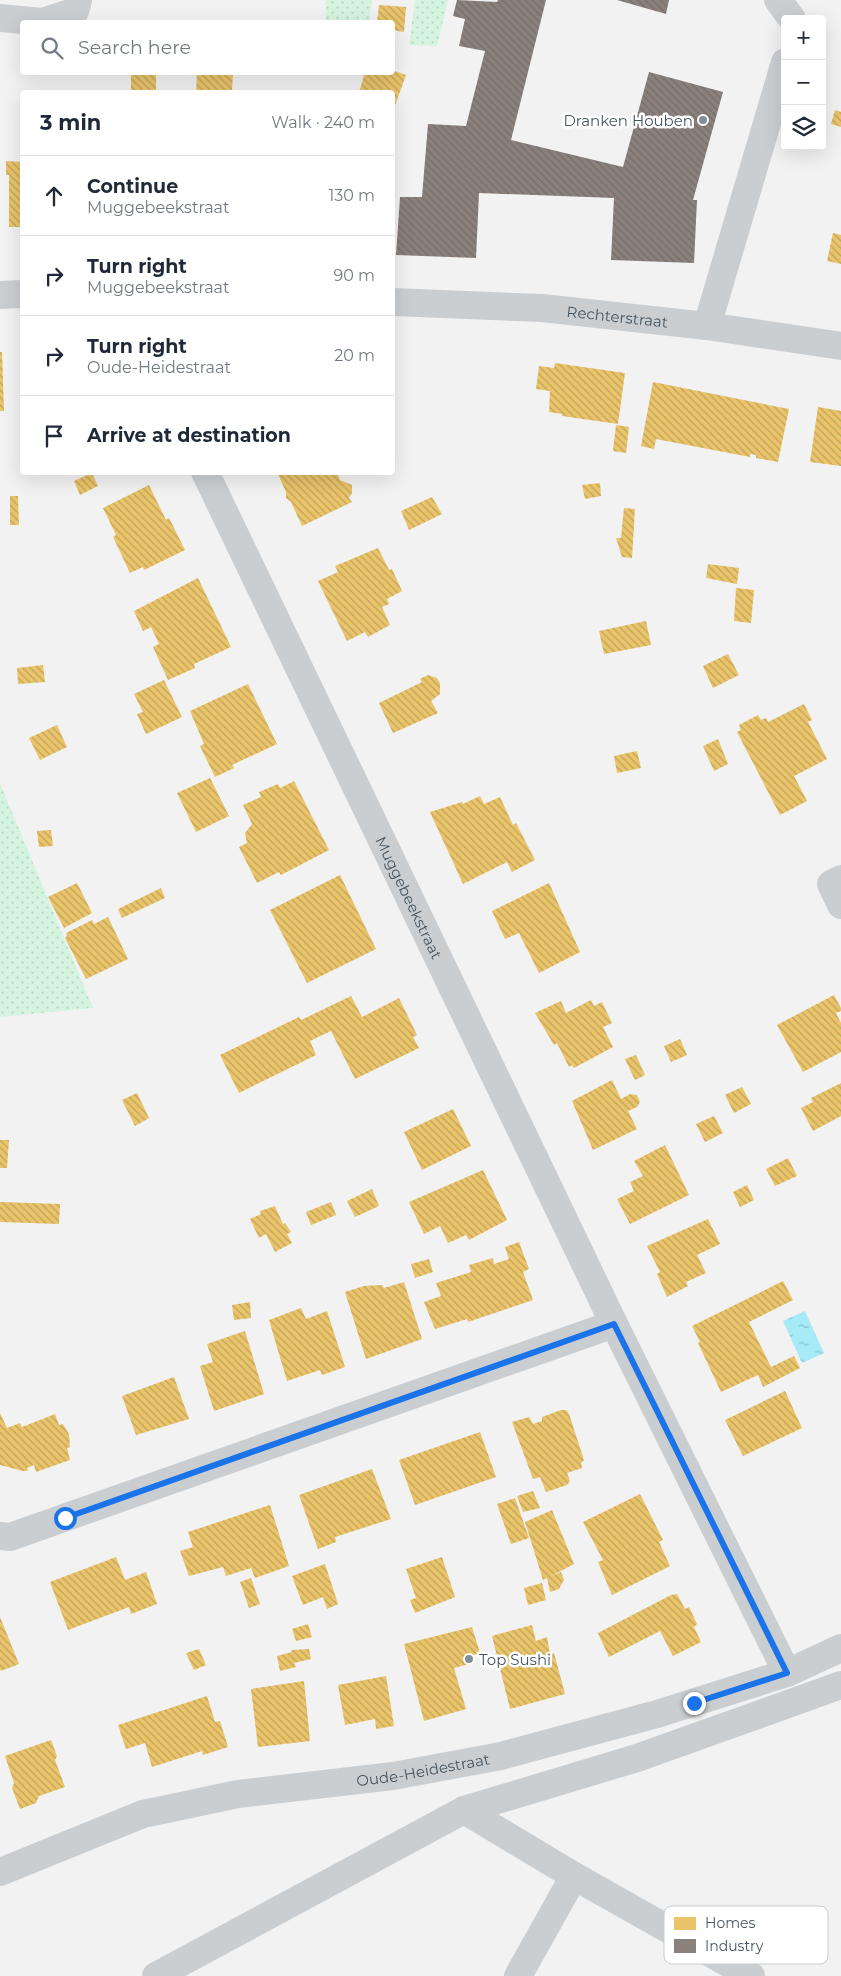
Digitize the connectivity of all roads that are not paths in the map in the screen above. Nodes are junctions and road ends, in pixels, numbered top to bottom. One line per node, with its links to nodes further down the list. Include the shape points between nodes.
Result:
1 (78, 0): 6 (street, via 75,11)
2 (778, 0): 3 (street)
3 (789, 15)
4 (0, 18): 5 (street)
5 (22, 20)
6 (49, 20)
7 (781, 76): 11 (street)
8 (0, 294): 9 (street)
9 (20, 294)
10 (395, 302): 11 (street, Rechterstraat, via 542,308)
11 (707, 326): 12 (street, Rechterstraat)
12 (841, 346)
13 (206, 475): 16 (street, Muggebeekstraat)
14 (841, 878): 15 (street, via 830,884)
15 (841, 904)
16 (614, 1324): 17 (street, via 10,1537); 19 (street, Muggebeekstraat)
17 (0, 1536)
18 (841, 1648): 19 (street, Oude-Heidestraat)
19 (787, 1673): 22 (street, Oude-Heidestraat, via 657,1714 502,1756 393,1776 238,1794 143,1814)
20 (841, 1685): 21 (street, via 637,1758)
21 (464, 1810): 23 (street); 26 (street)
22 (0, 1872)
23 (574, 1876): 24 (street); 27 (street)
24 (664, 1927)
25 (730, 1964): 28 (street)
26 (156, 1976)
27 (518, 1976)
28 (751, 1976)

